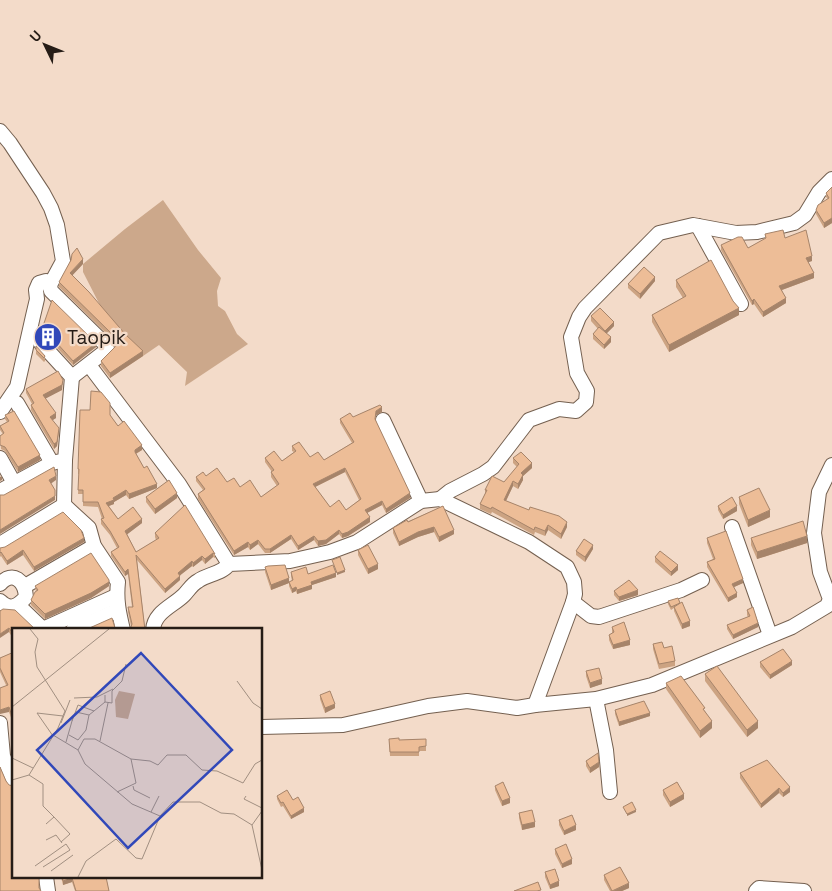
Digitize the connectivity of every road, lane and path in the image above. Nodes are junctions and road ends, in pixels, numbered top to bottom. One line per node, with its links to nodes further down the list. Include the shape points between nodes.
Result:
1 (0, 131): 4 (street, via 39,186 57,225 62,261)
2 (832, 179): 3 (street, via 819,192 805,215 794,223 743,232)
3 (698, 226): 5 (street); 17 (street, via 659,233 579,317 572,337 577,373 587,391 583,406 572,412 559,409 529,420 493,467)
4 (50, 285): 7 (street, via 60,301 106,345 107,350); 10 (street, via 46,281 36,290 35,310 16,387)
5 (741, 304)
6 (40, 342): 8 (street)
7 (89, 365): 8 (street); 23 (street, via 179,484)
8 (72, 377): 13 (street)
9 (16, 403): 13 (street)
10 (0, 412)
11 (383, 420): 18 (street)
12 (0, 458): 15 (street)
13 (58, 461): 15 (street); 19 (street)
14 (832, 465): 32 (street, via 818,492 814,533 820,572 830,599)
15 (14, 483): 16 (street)
16 (0, 491)
17 (440, 499): 18 (street); 28 (street, via 528,542 567,567 574,582)
18 (421, 501): 23 (street, via 357,542 330,552 290,560)
19 (64, 505): 21 (street); 22 (street, via 90,528)
20 (732, 527): 38 (street)
21 (0, 544)
22 (94, 546): 26 (street); 27 (street, via 118,582)
23 (229, 564): 37 (street, via 198,580 159,614)
24 (1, 578): 26 (street, via 20,580)
25 (702, 580): 28 (street, via 599,617 591,616)
26 (25, 586): 30 (street, via 26,597)
27 (116, 596): 31 (street); 34 (street)
28 (573, 602): 40 (street)
29 (1, 605): 30 (street)
30 (18, 605): 33 (street)
31 (118, 610): 35 (street); 36 (street)
32 (829, 611): 38 (street)
33 (43, 628)
34 (46, 628)
35 (78, 628)
36 (122, 628)
37 (153, 628)
38 (770, 635): 39 (street, via 652,685)
39 (596, 698): 40 (street); 45 (street)
40 (534, 705): 42 (street, via 517,708 466,702 428,706 343,725)
41 (0, 723): 43 (street)
42 (262, 727)
43 (5, 752): 44 (street)
44 (12, 775)
45 (610, 792)
46 (46, 878): 47 (street)
47 (48, 891)
48 (756, 891): 49 (street, via 759,888)
49 (804, 891)

